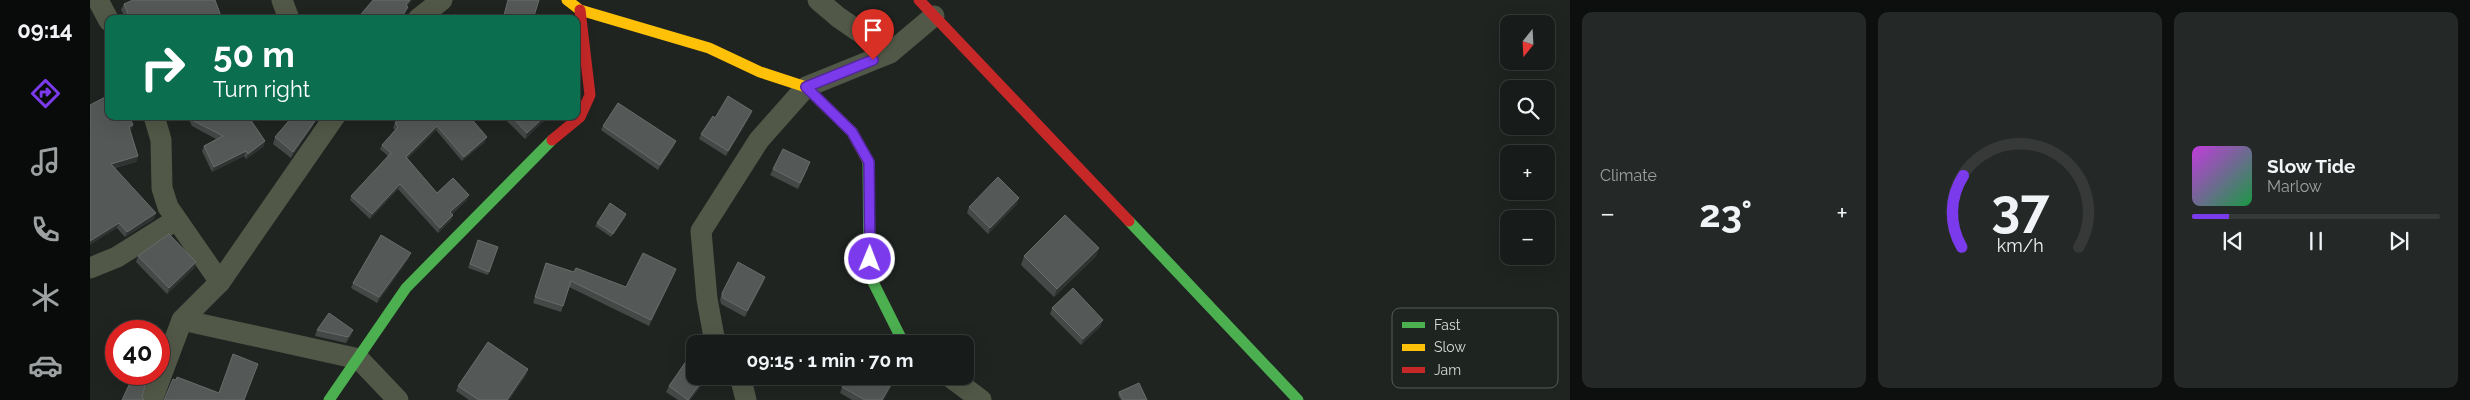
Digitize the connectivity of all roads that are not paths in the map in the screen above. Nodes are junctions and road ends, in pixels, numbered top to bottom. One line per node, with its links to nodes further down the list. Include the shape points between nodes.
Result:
1 (282, 0): 7 (street)
2 (442, 0): 8 (street)
3 (567, 0): 6 (street)
4 (818, 0): 10 (street)
5 (919, 0): 9 (street)
6 (580, 10): 11 (street, via 709,48 760,72); 12 (street, via 590,95)
7 (288, 15)
8 (423, 15)
9 (934, 16): 10 (street); 30 (street)
10 (890, 53): 11 (street)
11 (806, 87): 20 (street, via 759,140 701,231); 21 (street, via 852,132 869,162 869,274)
12 (580, 117)
13 (155, 120): 16 (street, via 162,140 162,188)
14 (332, 120): 18 (street)
15 (576, 120): 22 (street, via 553,139 406,288)
16 (176, 220): 17 (street, via 117,257); 18 (street)
17 (90, 268)
18 (220, 282): 19 (street)
19 (182, 320): 22 (street); 25 (street)
20 (714, 335)
21 (900, 335)
22 (359, 360): 26 (street); 27 (street)
23 (742, 385): 28 (street)
24 (961, 385): 29 (street)
25 (152, 400)
26 (329, 400)
27 (398, 400)
28 (746, 400)
29 (981, 400)
30 (1298, 400)

